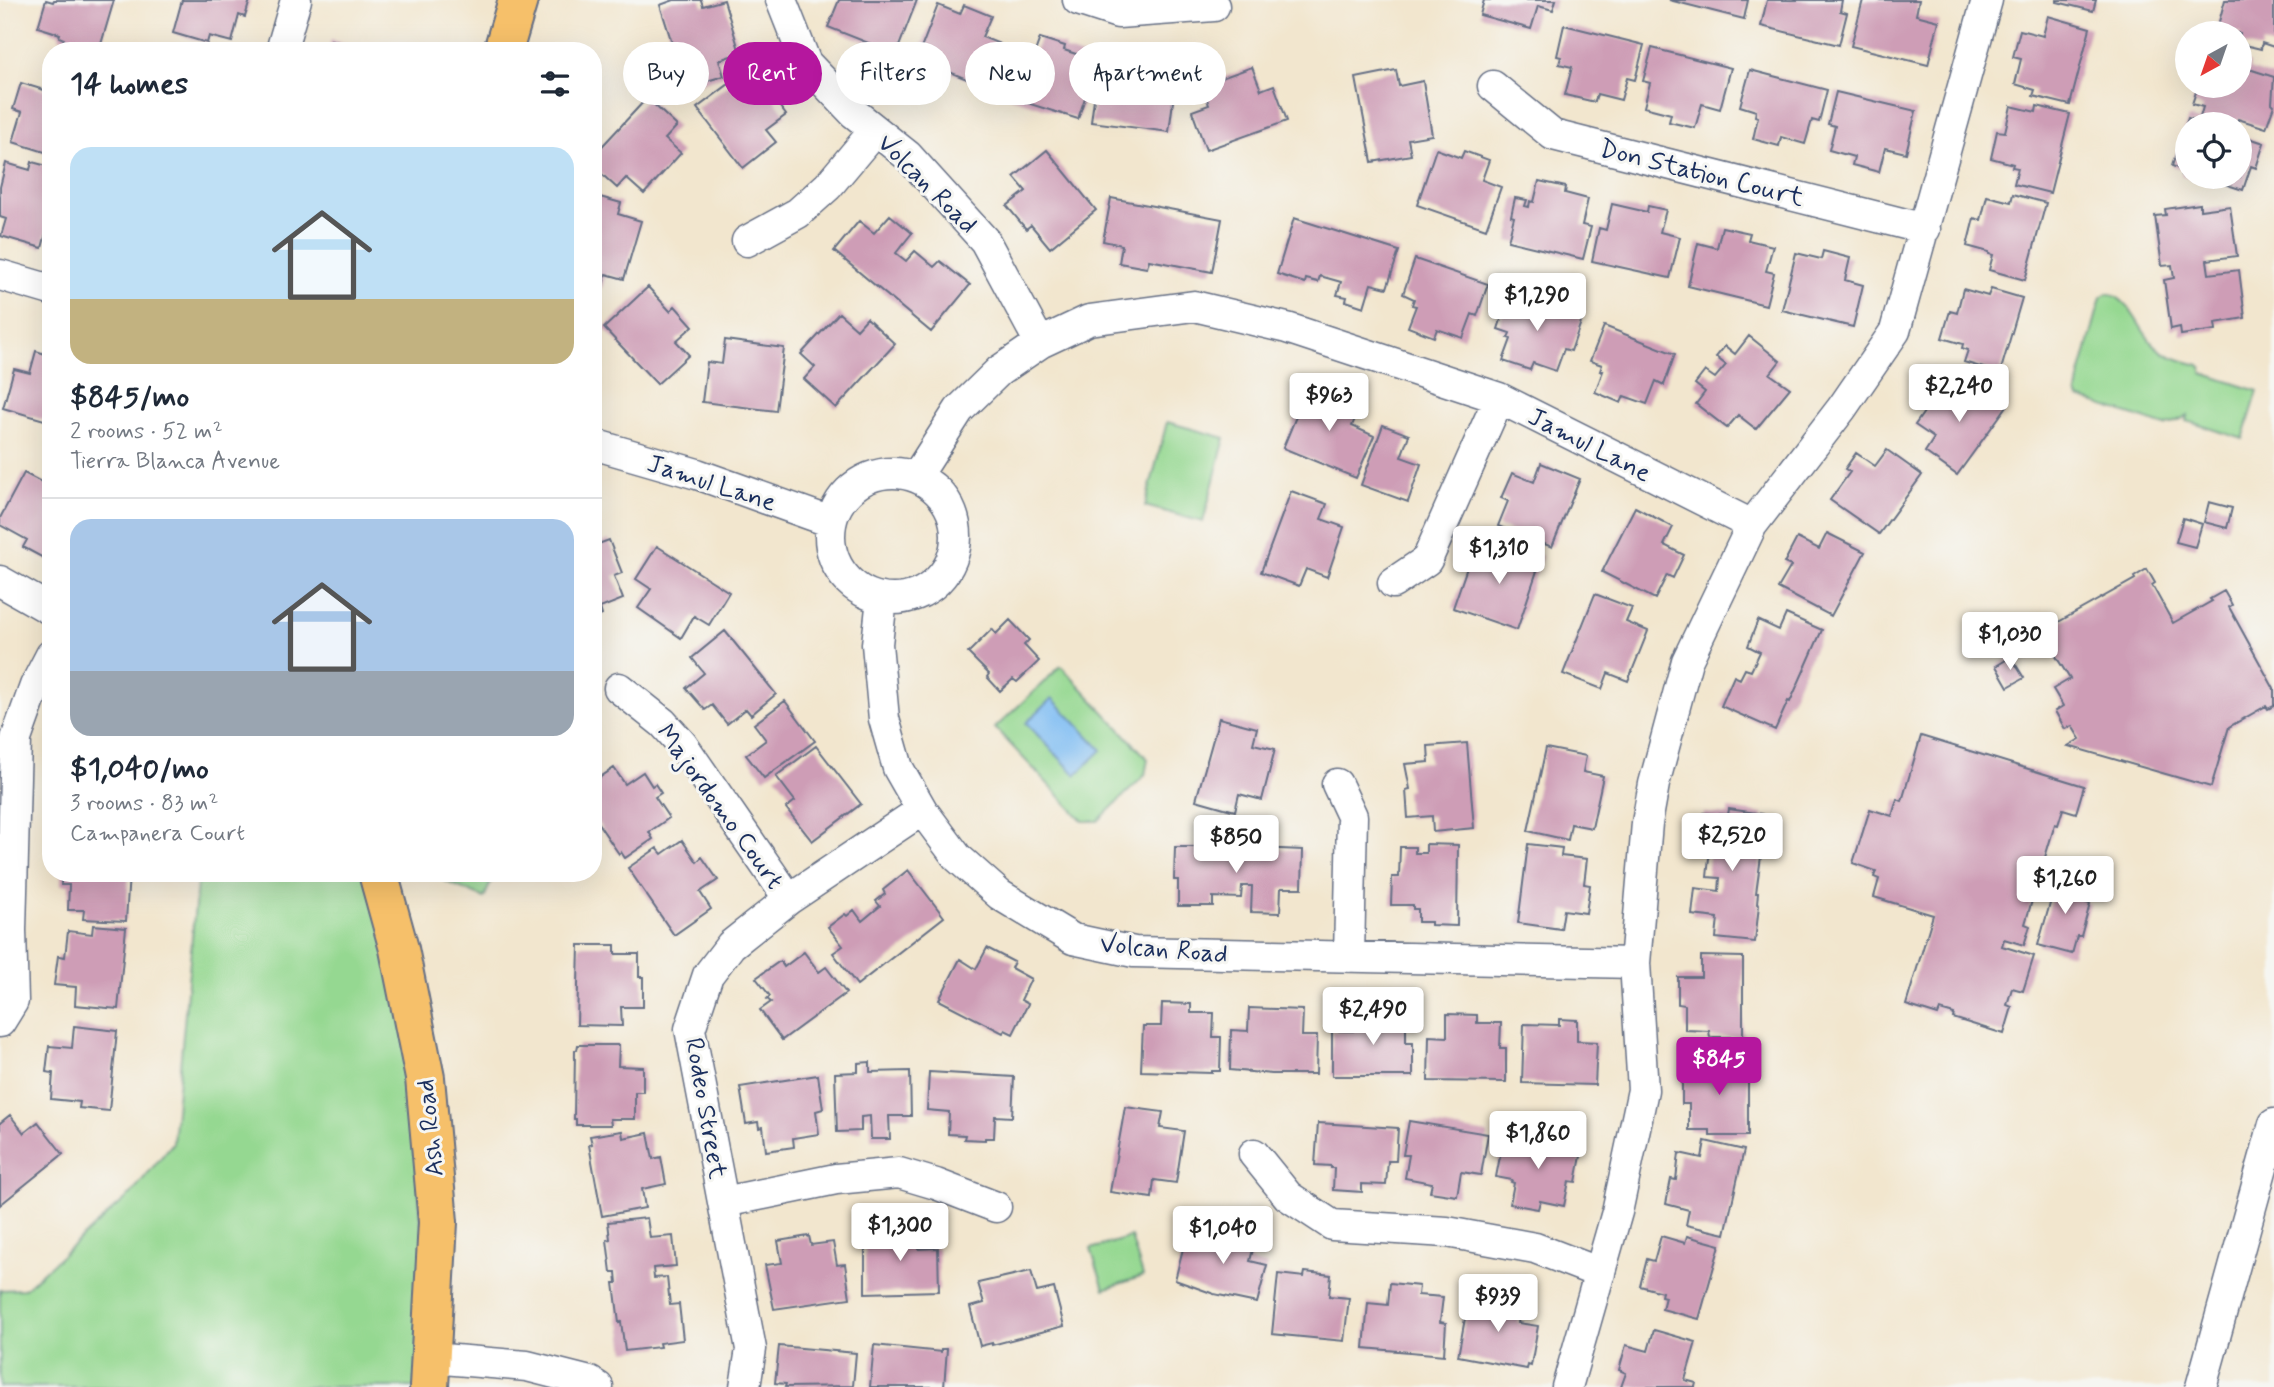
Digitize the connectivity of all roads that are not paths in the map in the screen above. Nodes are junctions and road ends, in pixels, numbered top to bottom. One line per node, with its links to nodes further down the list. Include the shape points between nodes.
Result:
1 (296, 0): 7 (street)
2 (519, 0): 8 (main road)
3 (781, 0): 10 (street, Volcan Road, via 806,63)
4 (1078, 0): 6 (street, via 1118,13)
5 (1987, 0): 11 (street)
6 (1214, 5)
7 (284, 42)
8 (506, 42)
9 (1493, 86): 11 (street, Don Station Court, via 1553,135)
10 (875, 130): 12 (street, via 828,186 798,213); 15 (street, Volcan Road, via 908,156 985,242)
11 (1925, 229): 20 (street, via 1895,331)
12 (747, 241)
13 (0, 275): 14 (street)
14 (42, 287)
15 (1040, 342): 16 (street, Jamul Lane, via 1089,320 1194,306 1287,328); 18 (street, Jamul Lane, via 999,370 960,410)
16 (1499, 398): 20 (street, Jamul Lane); 22 (street, via 1427,560)
17 (602, 447): 19 (street, Jamul Lane, via 697,474)
18 (916, 477): 19 (street, via 895,472 873,475 854,485 839,502); 23 (street, via 934,487 948,503 957,543 951,563 923,593 903,599)
19 (831, 522): 23 (street, via 835,562 863,592)
20 (1752, 525): 32 (street, via 1687,661 1654,784)
21 (0, 581): 24 (street)
22 (1393, 583)
23 (882, 598): 28 (street, Volcan Road, via 877,644 884,719 898,768)
24 (42, 605)
25 (42, 672): 33 (street, via 16,739 13,1001)
26 (619, 688): 30 (street, Majordomo Court, via 682,744)
27 (1337, 785): 31 (street, via 1352,816)
28 (922, 810): 30 (street, Rodeo Street); 31 (street, Volcan Road, via 957,857 1000,895 1073,939 1134,952)
29 (380, 882): 40 (main road, Ash Road, via 425,1078 438,1222)
30 (789, 899): 37 (street, Rodeo Street, via 731,945 708,975 691,1029)
31 (1349, 957): 32 (street, Volcan Road)
32 (1635, 963): 39 (street, via 1643,1090)
33 (0, 1022)
34 (2274, 1124): 36 (street)
35 (1254, 1154): 39 (street, via 1288,1196 1332,1226 1447,1232 1535,1248)
36 (2264, 1198): 44 (street)
37 (724, 1202): 38 (street, via 836,1179 900,1174); 42 (street, Rodeo Street, via 751,1349)
38 (996, 1207)
39 (1600, 1273): 43 (street)
40 (430, 1372): 41 (street, via 527,1366)
41 (598, 1387)
42 (745, 1387)
43 (1567, 1387)
44 (2201, 1387)

